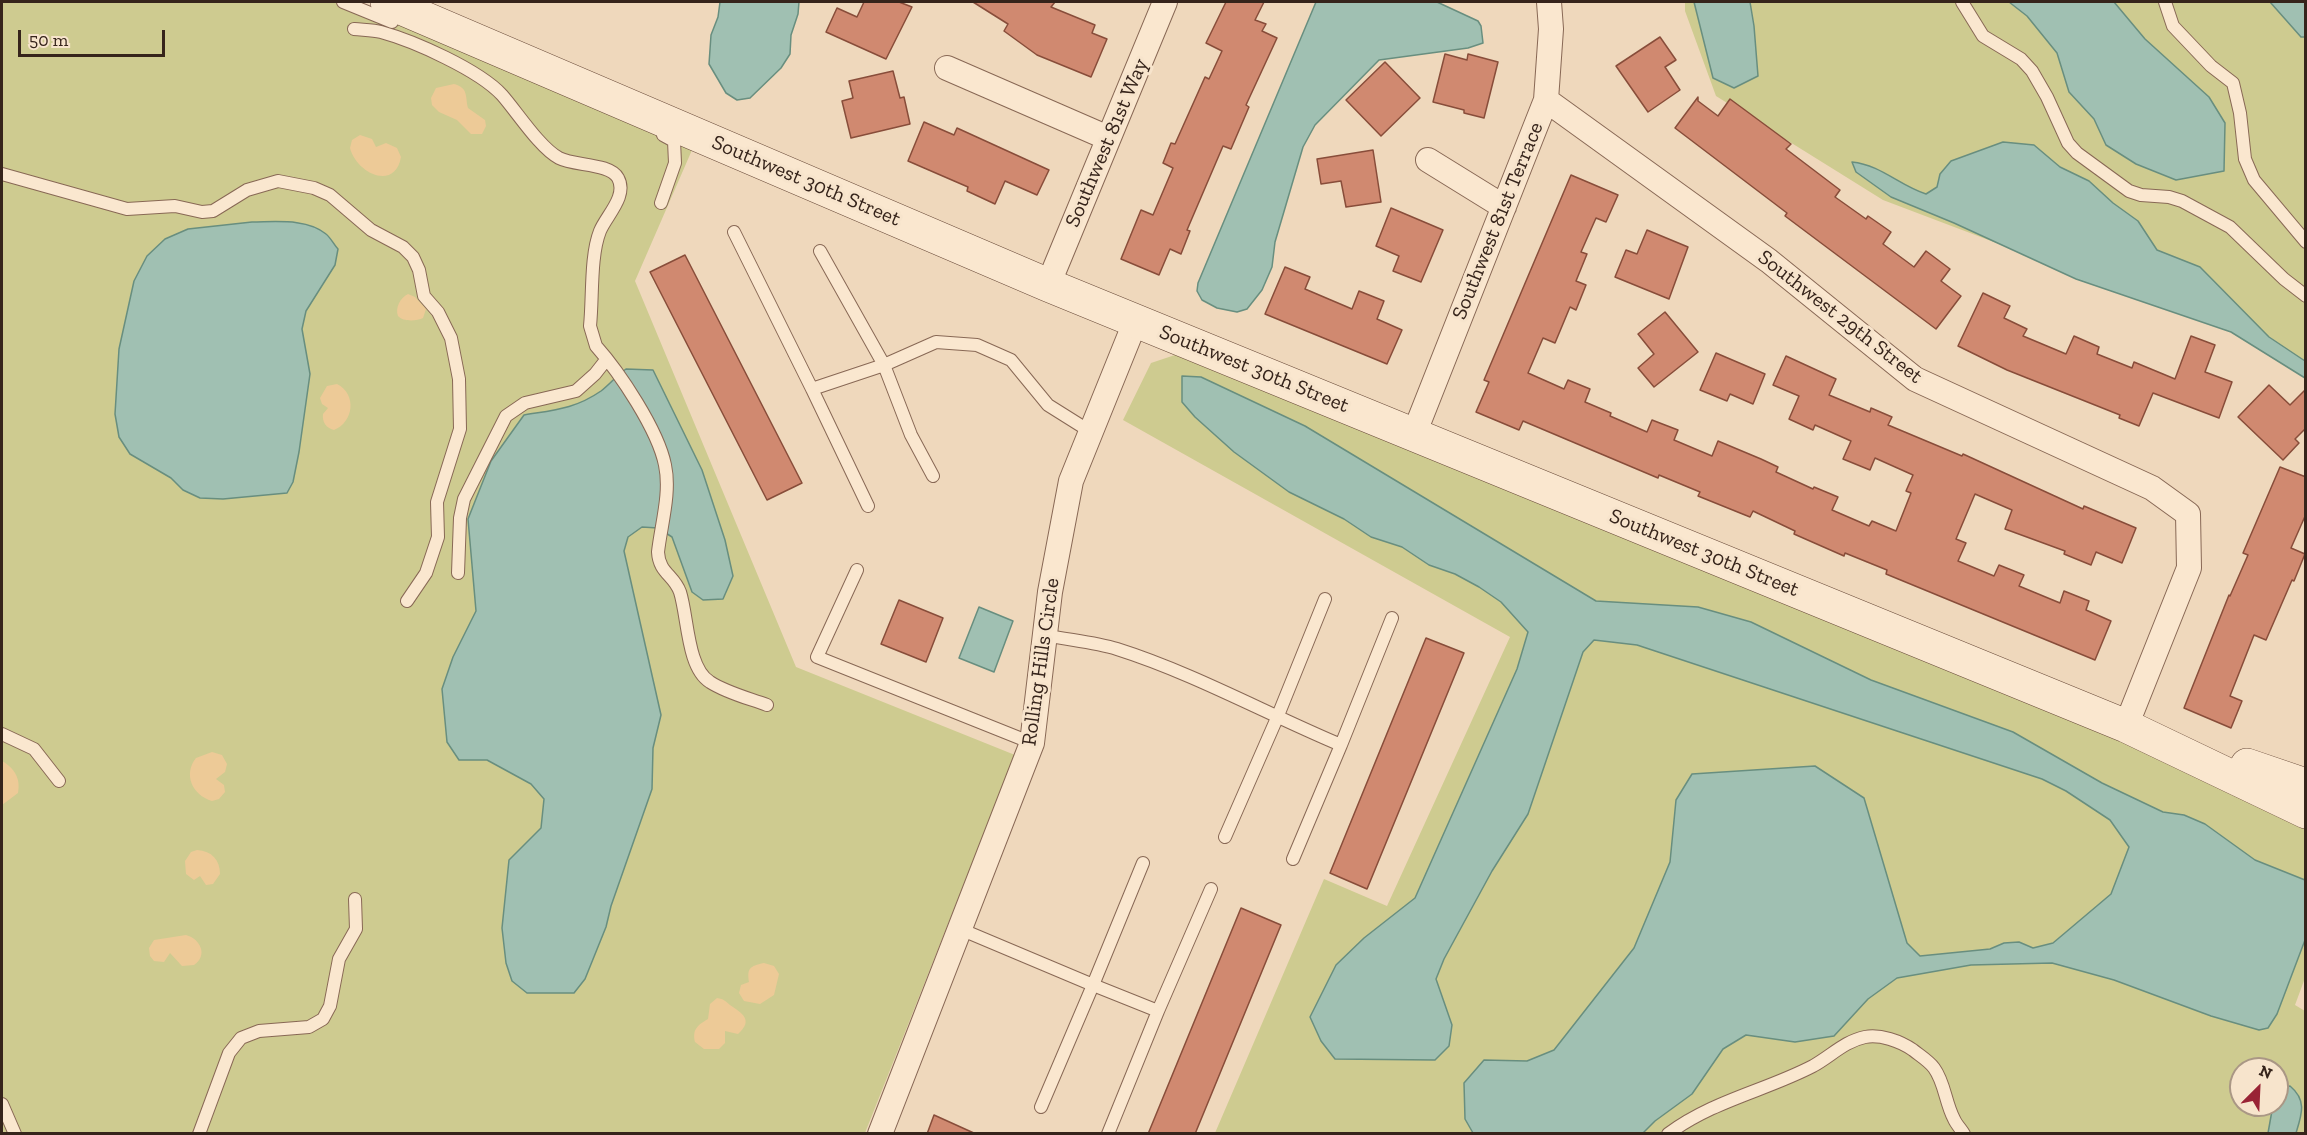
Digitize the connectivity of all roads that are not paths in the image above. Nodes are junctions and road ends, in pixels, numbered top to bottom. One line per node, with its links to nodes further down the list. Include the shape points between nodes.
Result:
1 (343, 2): 8 (lane)
2 (387, 2): 22 (street, Southwest 30th Street)
3 (1165, 2): 14 (street, Southwest 81st Way)
4 (1549, 2): 11 (street, Southwest 81st Terrace)
5 (1962, 2): 23 (lane, via 1983,36 2021,59 2032,71 2068,143 2077,153 2129,191 2182,201 2230,227)
6 (2165, 2): 20 (lane, via 2174,26 2211,66 2233,83 2248,169)
7 (354, 29): 25 (lane, via 382,32 469,71 500,93 558,158 603,168 618,177 619,199 603,223 596,248 590,326 596,346)
8 (454, 47)
9 (947, 68): 14 (street)
10 (559, 90): 12 (lane)
11 (1546, 100): 18 (street, Southwest 81st Terrace); 40 (street, Southwest 29th Street, via 1769,261 1916,379 2152,488 2188,514 2189,568)
12 (620, 116)
13 (653, 131): 17 (lane, via 674,141 675,163)
14 (1108, 138): 22 (street, Southwest 81st Way)
15 (1428, 160): 18 (street)
16 (2, 174): 35 (lane, via 127,209 175,206 202,212 213,211 262,185 278,181 303,186 330,195 371,230 403,247 413,257 424,296 438,312 451,338 459,379 459,429 436,502 438,537 426,573)
17 (661, 203)
18 (1504, 207): 29 (street, Southwest 81st Terrace)
19 (734, 232): 27 (lane)
20 (2306, 242)
21 (820, 251): 26 (lane)
22 (1048, 285): 24 (street, Southwest 30th Street)
23 (2306, 296)
24 (1136, 320): 28 (street, Rolling Hills Circle); 29 (street, Southwest 30th Street)
25 (610, 365): 33 (lane, via 576,391 525,403 506,416 464,500); 38 (lane, via 646,420 665,465 659,563 679,588 696,666 718,686)
26 (884, 365): 27 (lane); 28 (lane, via 936,342 977,345 1011,360 1048,405); 30 (lane, via 911,435)
27 (813, 389): 31 (lane)
28 (1091, 432): 37 (street, Rolling Hills Circle, via 1071,482)
29 (1414, 434): 40 (street, Southwest 30th Street)
30 (933, 476)
31 (868, 506)
32 (857, 570): 42 (lane, via 817,657)
33 (458, 573)
34 (1325, 599): 39 (lane)
35 (407, 601)
36 (1392, 618): 43 (lane)
37 (1045, 635): 39 (lane, via 1116,649 1199,681); 42 (street, Rolling Hills Circle)
38 (767, 705)
39 (1276, 718): 43 (lane); 47 (lane)
40 (2126, 726): 45 (street, Southwest 30th Street); 46 (street, Southwest 30th Street)
41 (2, 734): 44 (lane, via 34,749)
42 (1032, 743): 52 (street, Rolling Hills Circle)
43 (1341, 745): 48 (lane)
44 (60, 781)
45 (2306, 785)
46 (2306, 812)
47 (1225, 837)
48 (1293, 859)
49 (1143, 863): 53 (lane)
50 (1211, 889): 54 (lane)
51 (355, 899): 58 (lane, via 356,929 339,959 330,1006 323,1019 309,1027 259,1031 241,1038 229,1053)
52 (960, 928): 53 (lane); 59 (street, Rolling Hills Circle)
53 (1093, 985): 54 (lane); 56 (lane)
54 (1158, 1011): 60 (lane)
55 (2, 1104): 57 (lane)
56 (1041, 1107)
57 (15, 1134)
58 (199, 1134)
59 (880, 1134)
60 (1107, 1134)
61 (1668, 1134): 62 (lane, via 1686,1120 1788,1078 1840,1047 1866,1037 1888,1038 1911,1048 1933,1067 1945,1088 1954,1119)
62 (1965, 1134)

